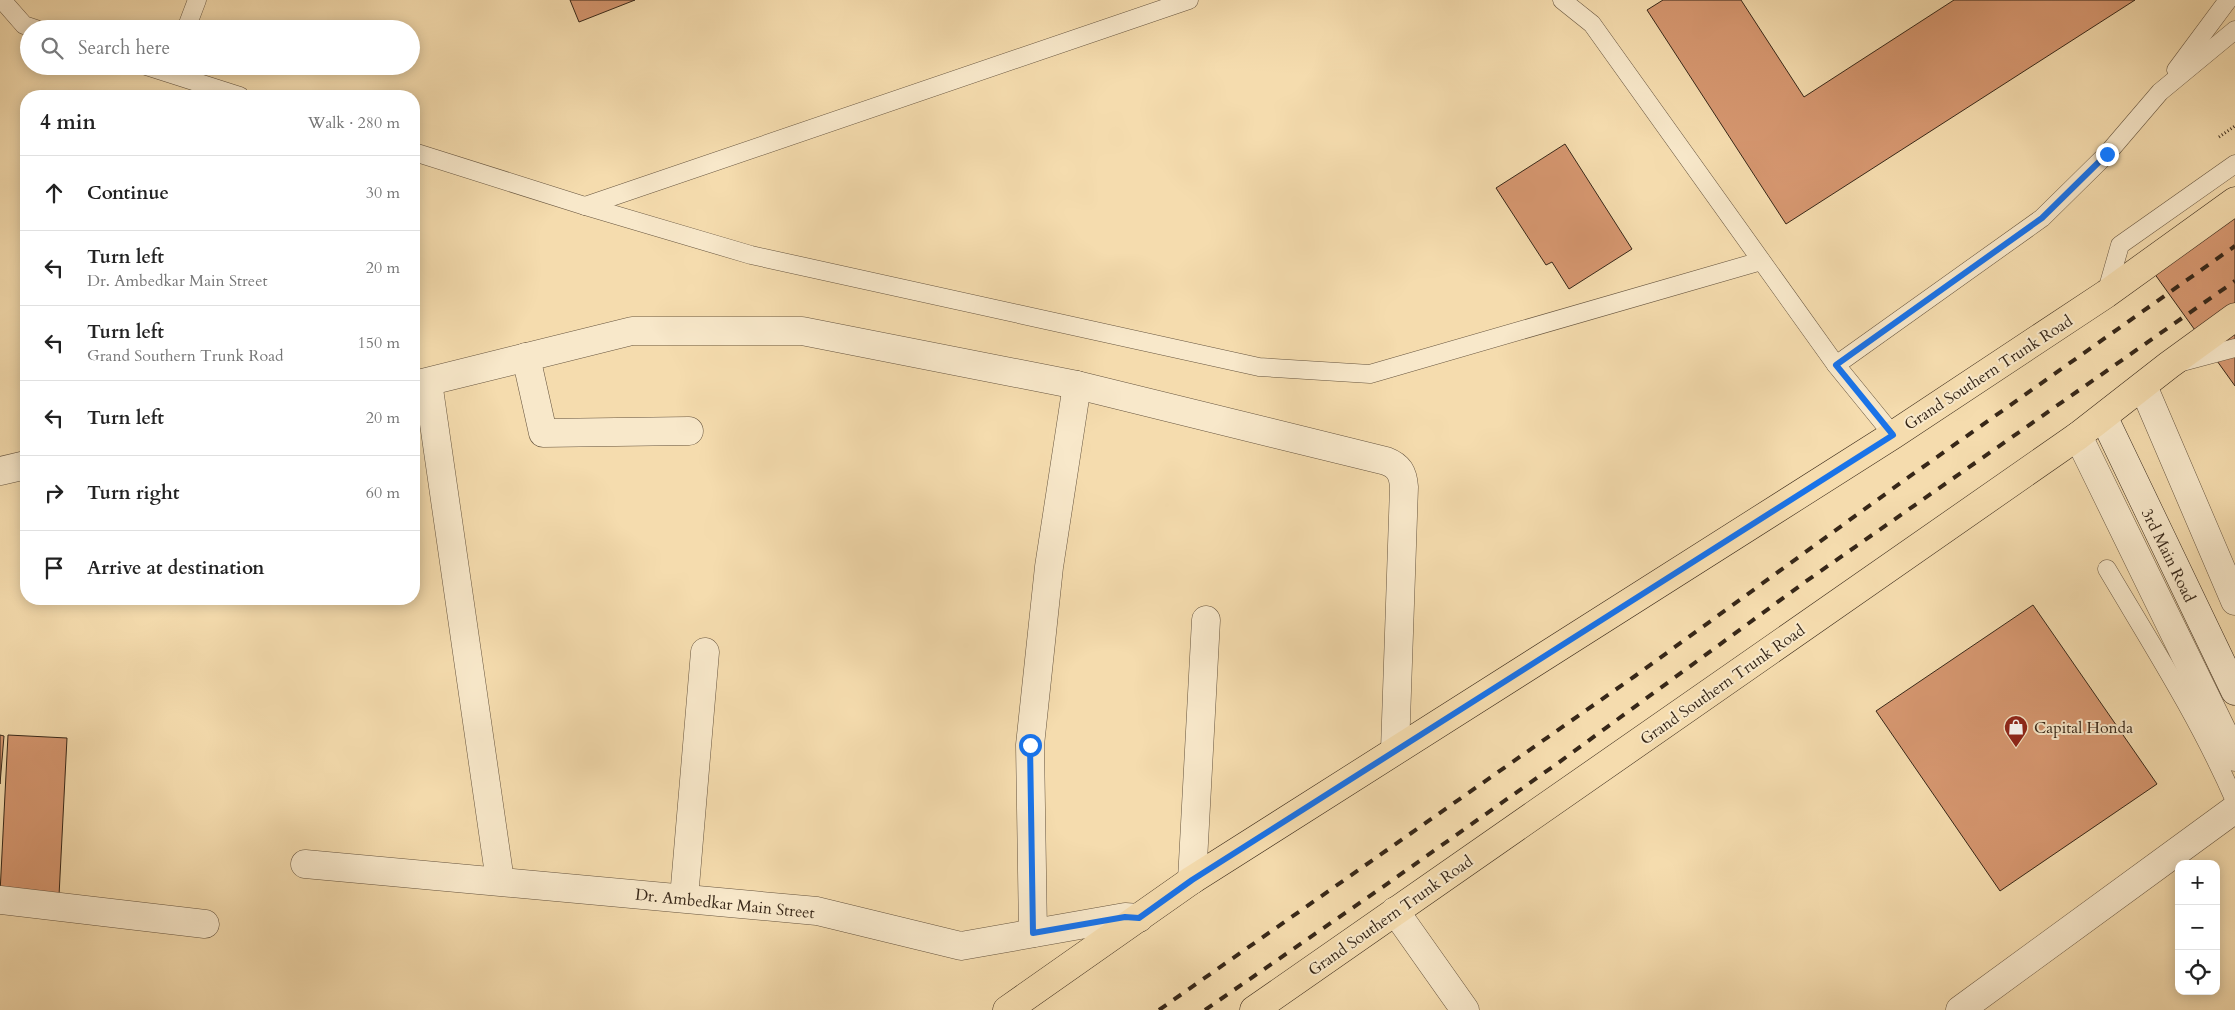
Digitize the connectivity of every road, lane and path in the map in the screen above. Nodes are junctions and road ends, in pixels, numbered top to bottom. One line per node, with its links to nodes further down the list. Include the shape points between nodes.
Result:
1 (2, 0): 6 (lane)
2 (197, 0): 7 (lane)
3 (1189, 0): 15 (lane)
4 (1562, 0): 16 (lane, via 1592,24)
5 (2228, 0): 11 (lane)
6 (20, 20)
7 (189, 20)
8 (2235, 30): 11 (lane)
9 (183, 75): 10 (lane)
10 (224, 90)
11 (2160, 92): 21 (lane, via 2107,154 2042,218)
12 (420, 154): 15 (lane)
13 (2235, 164): 17 (lane, via 2120,245)
14 (2235, 201): 17 (main road, Grand Southern Trunk Road)
15 (585, 206): 16 (lane, via 751,255 1259,367 1370,374)
16 (1761, 261): 21 (lane)
17 (2106, 294): 28 (main road, Grand Southern Trunk Road)
18 (2235, 317): 22 (main road, Grand Southern Trunk Road)
19 (2235, 348): 22 (lane)
20 (526, 357): 23 (street); 24 (street, via 632,331 802,331); 27 (street, via 543,433)
21 (1836, 365): 28 (lane)
22 (2168, 365): 25 (main road, Grand Southern Trunk Road)
23 (421, 384): 43 (street)
24 (1077, 385): 37 (street, via 1396,465 1404,487); 49 (street, via 1049,568 1030,745)
25 (2143, 386): 26 (main road, Grand Southern Trunk Road); 33 (street)
26 (2104, 418): 29 (main road, Grand Southern Trunk Road); 36 (street, 3rd Main Road)
27 (689, 431)
28 (1893, 435): 37 (main road, Grand Southern Trunk Road)
29 (2078, 436): 38 (street); 46 (main road, Grand Southern Trunk Road)
30 (20, 466): 31 (street)
31 (0, 471)
32 (2107, 569): 39 (lane, via 2187,705)
33 (2235, 601)
34 (1206, 620): 42 (street)
35 (706, 652): 44 (street)
36 (2235, 691)
37 (1395, 750): 42 (main road, Grand Southern Trunk Road)
38 (2235, 757)
39 (2235, 801)
40 (2235, 809): 53 (street)
41 (305, 864): 43 (street, Dr. Ambedkar Main Street)
42 (1192, 880): 47 (main road, Grand Southern Trunk Road)
43 (500, 881): 44 (street, Dr. Ambedkar Main Street)
44 (684, 898): 49 (street, Dr. Ambedkar Main Street, via 817,911 961,946)
45 (0, 900): 48 (street)
46 (1395, 911): 51 (main road, Grand Southern Trunk Road); 52 (street)
47 (1139, 918): 49 (street, Dr. Ambedkar Main Street, via 1125,917); 50 (main road, Grand Southern Trunk Road)
48 (205, 924)
49 (1033, 933)
50 (1007, 1010)
51 (1254, 1010)
52 (1465, 1010)
53 (1960, 1010)

